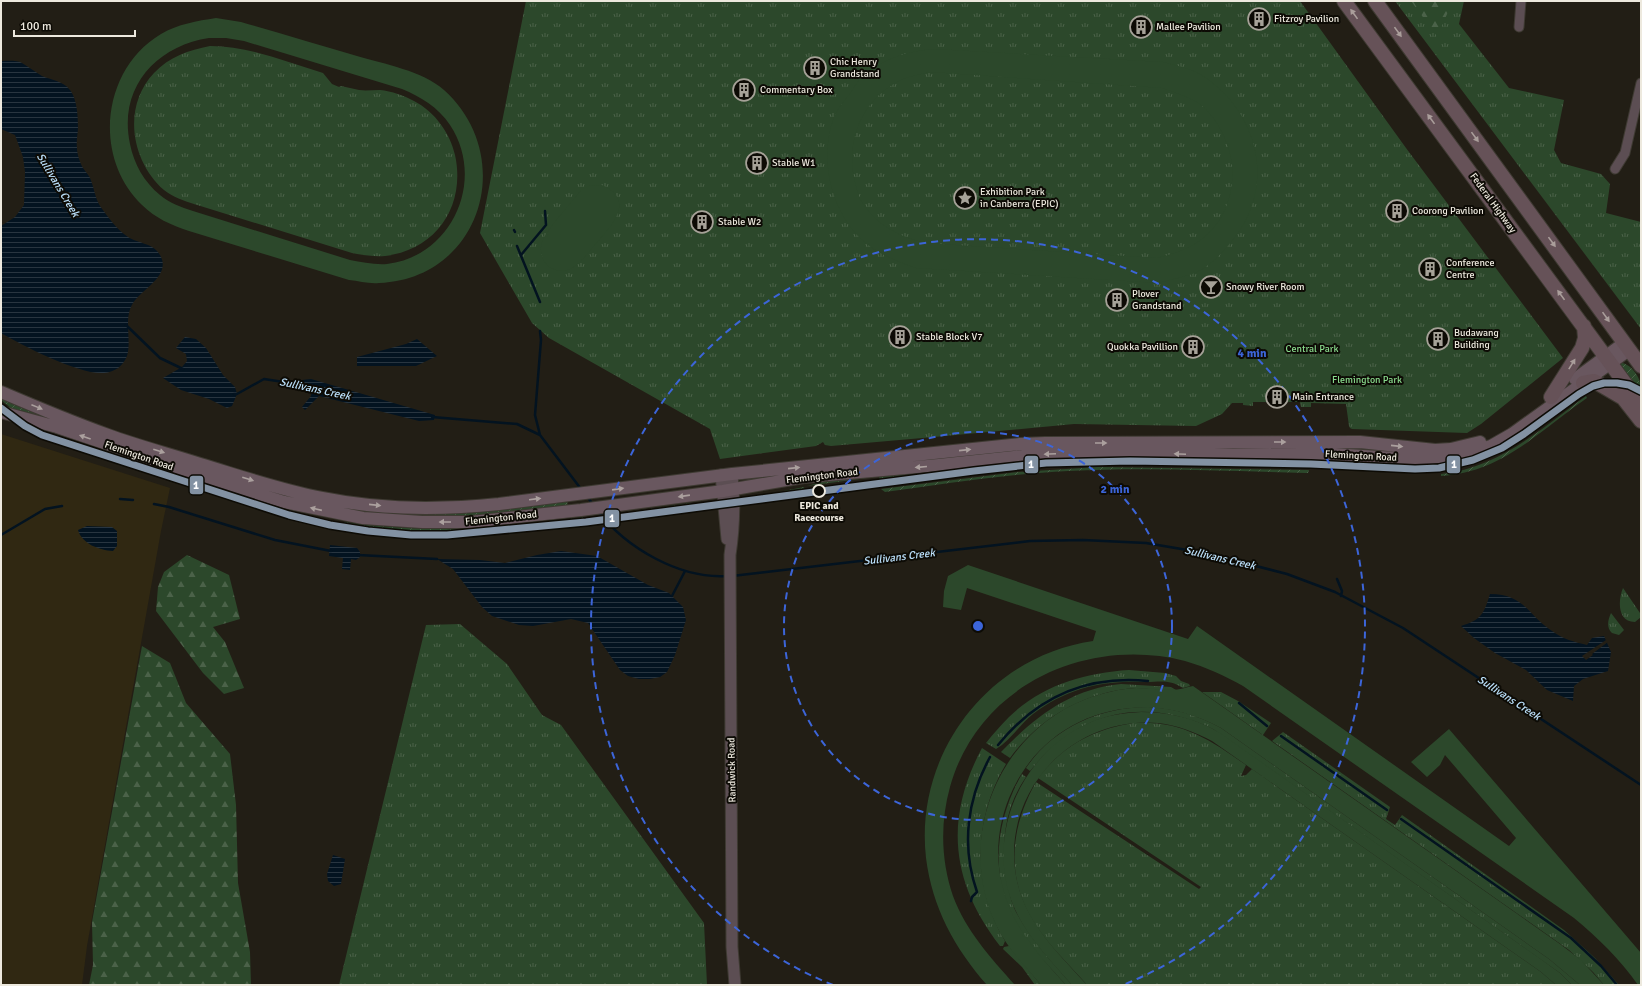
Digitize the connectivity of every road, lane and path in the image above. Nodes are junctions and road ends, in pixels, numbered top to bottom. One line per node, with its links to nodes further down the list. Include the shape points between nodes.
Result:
1 (1344, 1): 7 (highway, Federal Highway, one-way to 1)
2 (1375, 1): 8 (highway, one-way to 8)
3 (1521, 1): 4 (street)
4 (1519, 27)
5 (1641, 82): 6 (street, via 1625,154)
6 (1615, 169)
7 (1584, 326): 9 (highway, Federal Highway); 13 (highway, one-way to 7, via 1582,348 1585,338)
8 (1626, 346): 9 (main road, Flemington Road); 10 (highway)
9 (1608, 360): 11 (main road, Flemington Road); 13 (main road, Flemington Road); 14 (highway, Federal Highway)
10 (1641, 366)
11 (1583, 383): 16 (highway, via 1594,381 1623,398); 17 (main road, Flemington Road, one-way to 17, via 1512,434 1491,446 1454,458 1427,460 1331,454 1118,452)
12 (1, 392): 18 (main road, Flemington Road, one-way to 18, via 108,435 248,479 323,498 394,507 465,508)
13 (1551, 397): 17 (main road, Flemington Road, one-way to 13, via 1045,443 1360,442 1435,450 1451,449 1487,440 1510,428)
14 (1641, 405)
15 (1, 412): 19 (main road, Flemington Road, one-way to 15, via 471,522 394,522 284,502 57,427)
16 (1641, 421)
17 (939, 459): 18 (main road, Flemington Road, one-way to 17); 19 (main road, Flemington Road, one-way to 19)
18 (726, 475): 19 (street, Randwick Road)
19 (728, 490): 20 (street, Randwick Road, via 726,536 731,560 732,947)
20 (735, 985)

